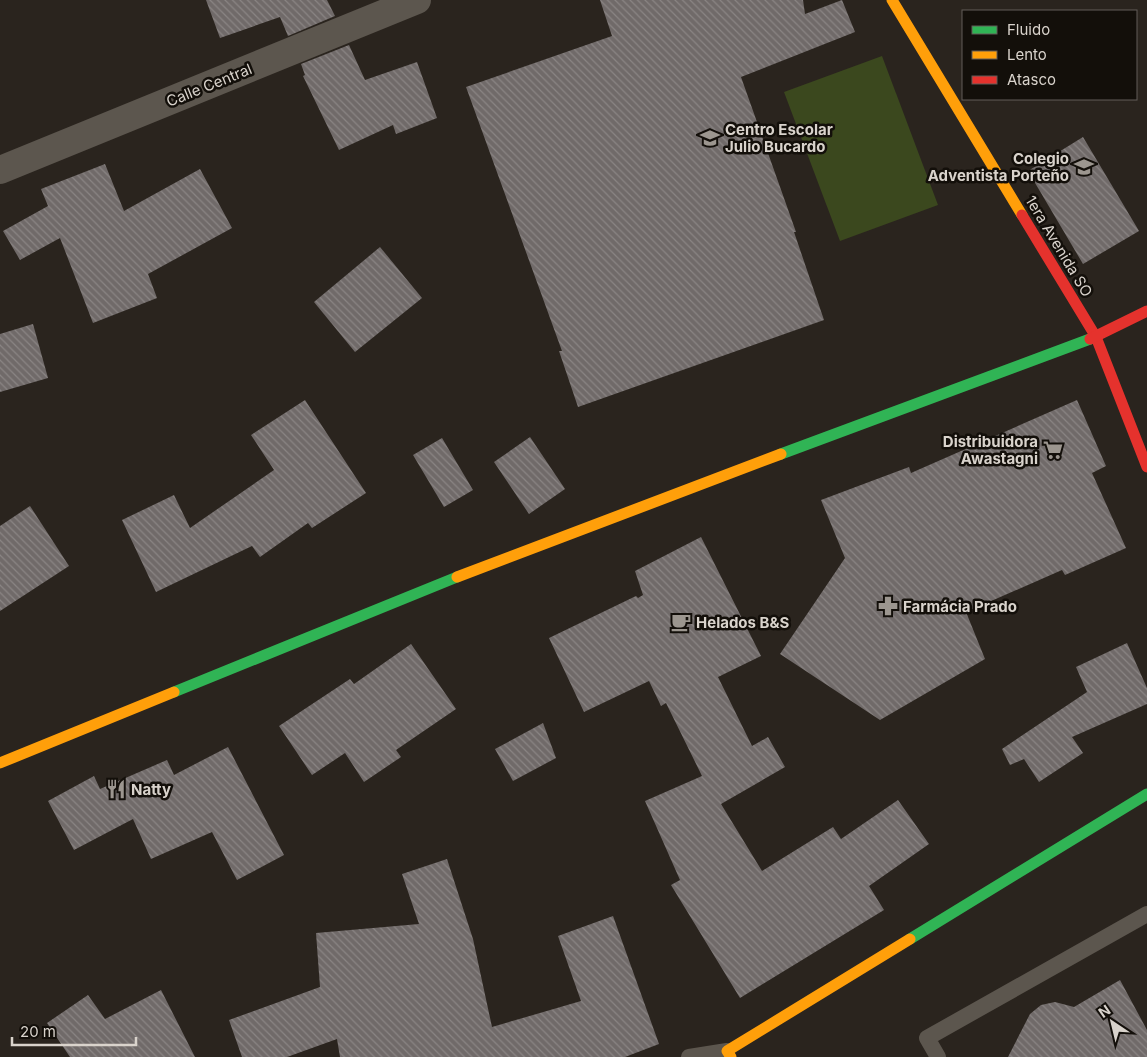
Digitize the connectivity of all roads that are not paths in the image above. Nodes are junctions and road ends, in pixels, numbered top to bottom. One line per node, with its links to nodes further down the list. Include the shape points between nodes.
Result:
1 (417, 0): 3 (street, Calle Central)
2 (892, 0): 5 (main road, 1era Avenida SO)
3 (0, 170)
4 (1147, 311): 5 (main road)
5 (1096, 337): 6 (main road, 1era Avenida SO); 7 (main road, via 517,552)
6 (1147, 467)
7 (0, 763)
8 (1147, 794): 10 (main road)
9 (1147, 914): 12 (lane, via 927,1038)
10 (729, 1054): 11 (lane)
11 (689, 1057)
12 (938, 1057)

